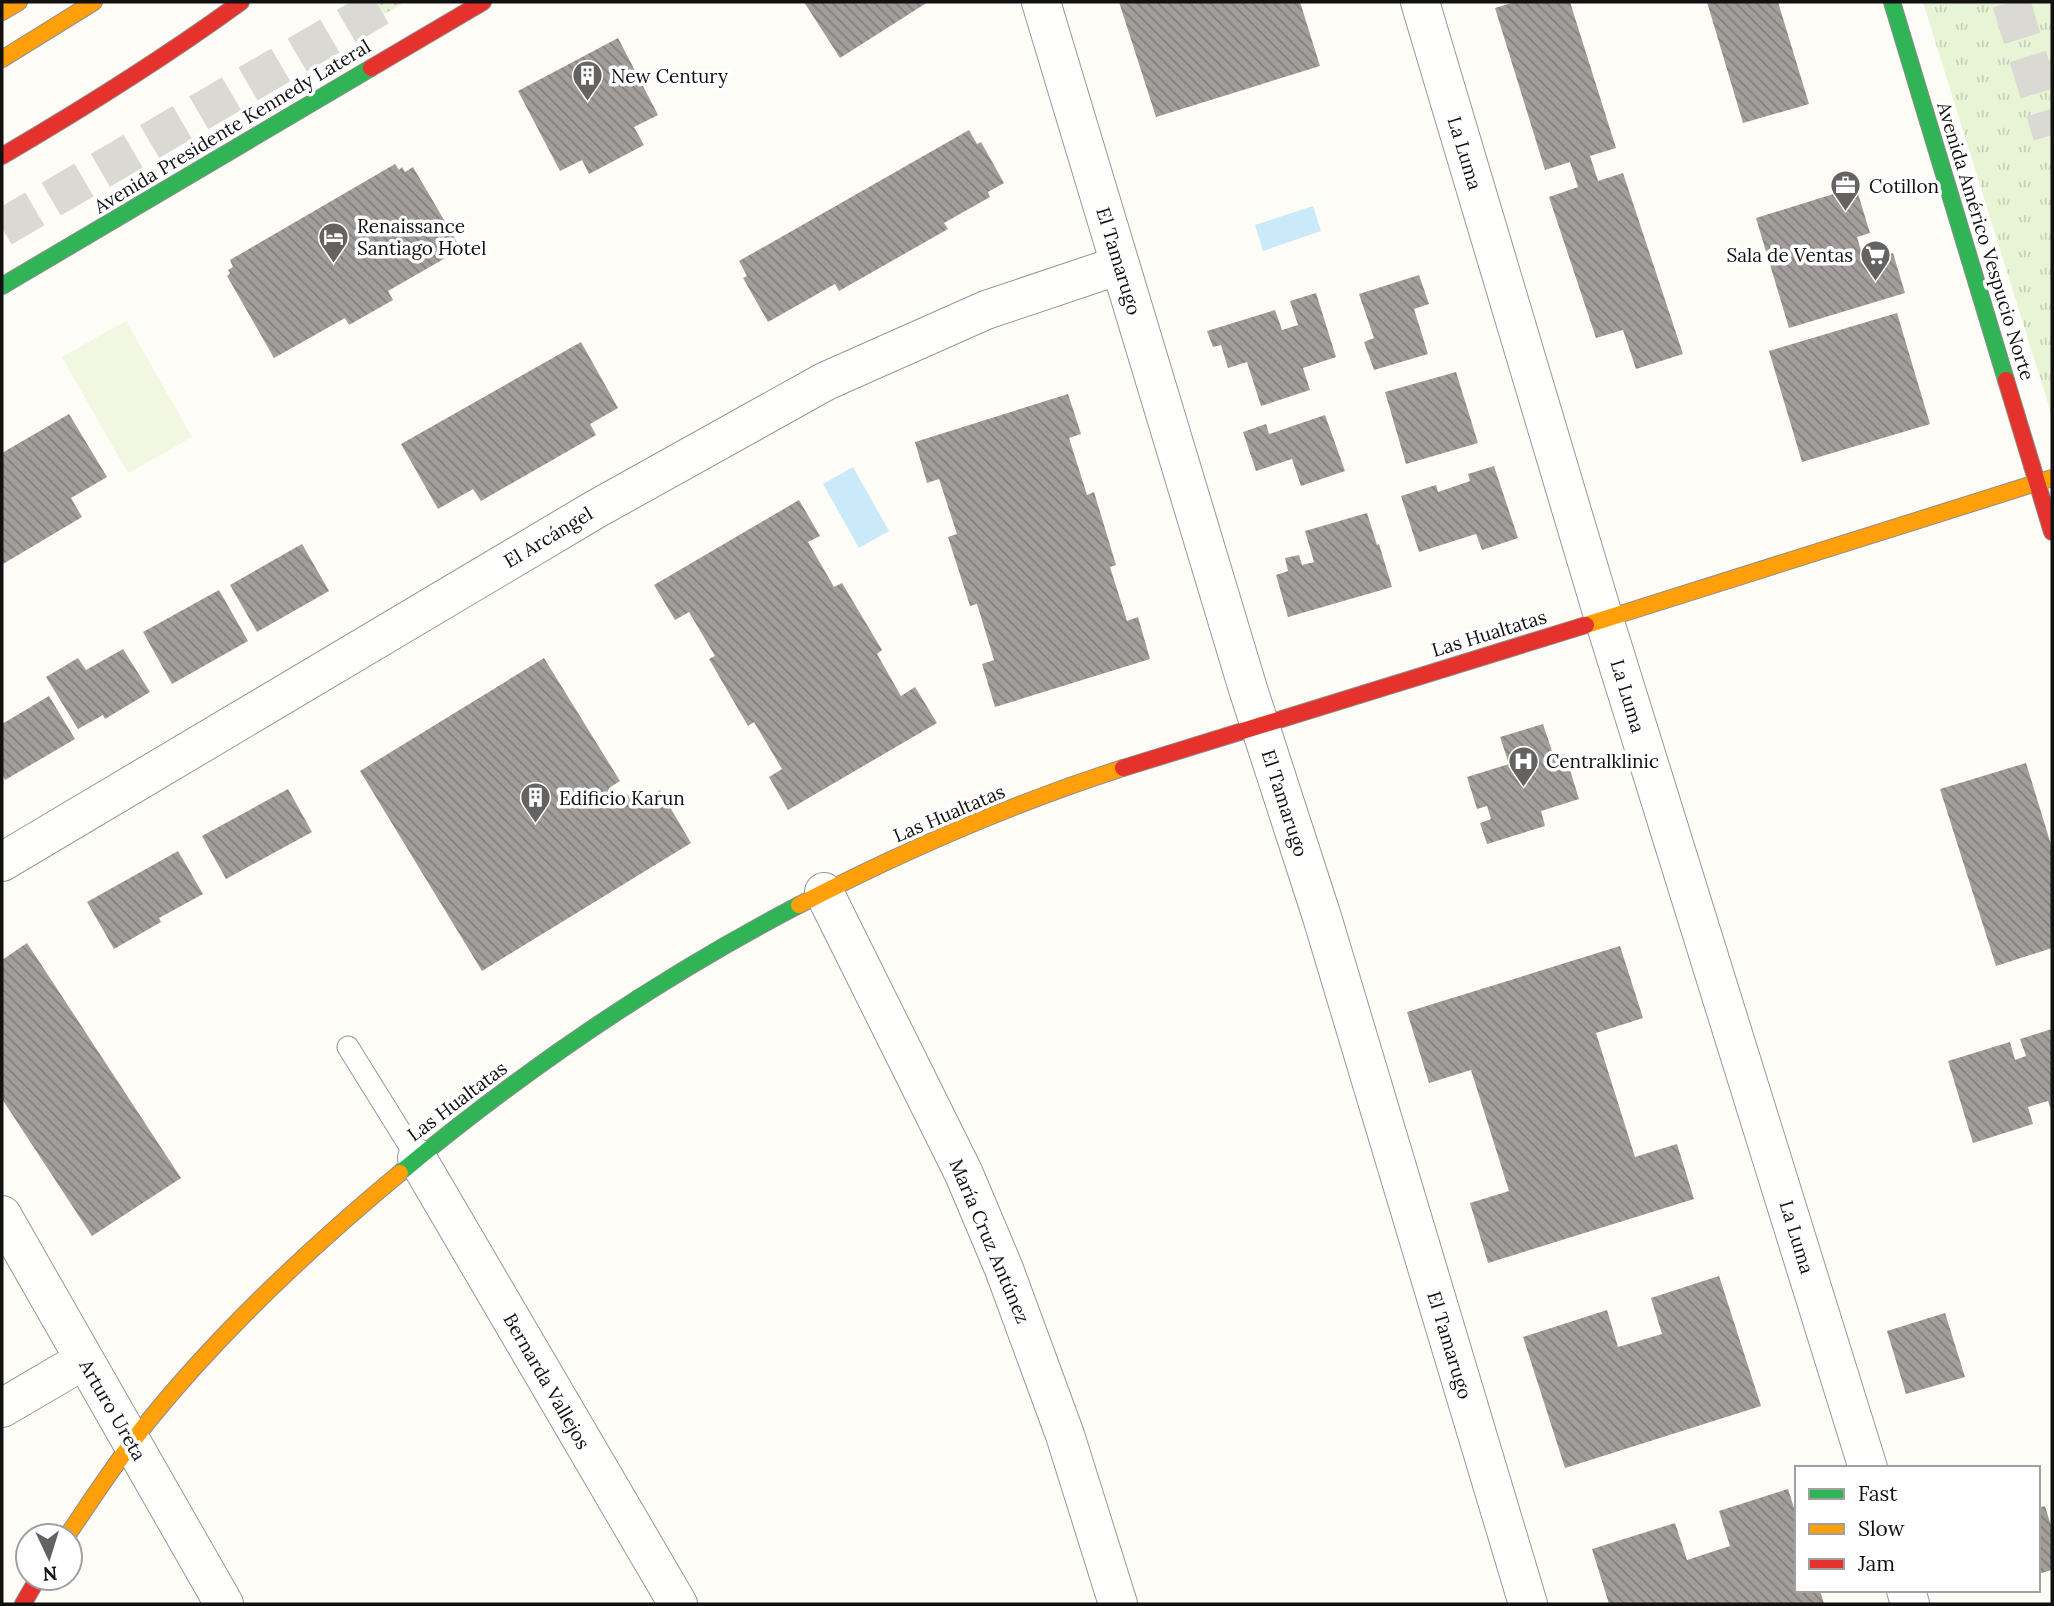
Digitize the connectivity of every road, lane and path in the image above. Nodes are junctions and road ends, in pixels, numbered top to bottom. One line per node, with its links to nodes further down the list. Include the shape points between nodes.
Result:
1 (19, 2): 8 (main road)
2 (94, 2): 9 (main road)
3 (241, 2): 10 (main road, via 173,51)
4 (483, 2): 12 (main road, Avenida Presidente Kennedy Lateral)
5 (1041, 2): 11 (street, El Tamarugo)
6 (1420, 2): 15 (street, La Luma)
7 (1892, 2): 13 (main road, Avenida Américo Vespucio Norte)
8 (2, 12)
9 (2, 58)
10 (2, 156)
11 (1121, 265): 16 (street, El Tamarugo); 17 (street, El Arcángel, via 986,310 826,381 596,509)
12 (2, 286)
13 (2045, 481): 14 (main road, Avenida Américo Vespucio Norte); 15 (main road, Las Hualtatas)
14 (2052, 532)
15 (1604, 619): 16 (main road, Las Hualtatas); 25 (street, La Luma)
16 (1260, 726): 18 (main road, Las Hualtatas, via 1036,799); 30 (street, El Tamarugo, via 1326,930)
17 (2, 862)
18 (824, 892): 20 (main road, Las Hualtatas, via 601,1022); 29 (street, María Cruz Antúnez, via 964,1174 1004,1269 1065,1435)
19 (348, 1047): 20 (lane)
20 (417, 1158): 24 (main road, Las Hualtatas, via 255,1305); 28 (street, Bernarda Vallejos)
21 (2, 1215): 22 (street, Arturo Ureta)
22 (84, 1360): 23 (street); 24 (street, Arturo Ureta)
23 (2, 1408)
24 (132, 1442): 26 (main road, Las Hualtatas); 27 (street, Arturo Ureta)
25 (1867, 1466)
26 (77, 1522)
27 (224, 1604)
28 (678, 1604)
29 (1118, 1604)
30 (1528, 1604)

